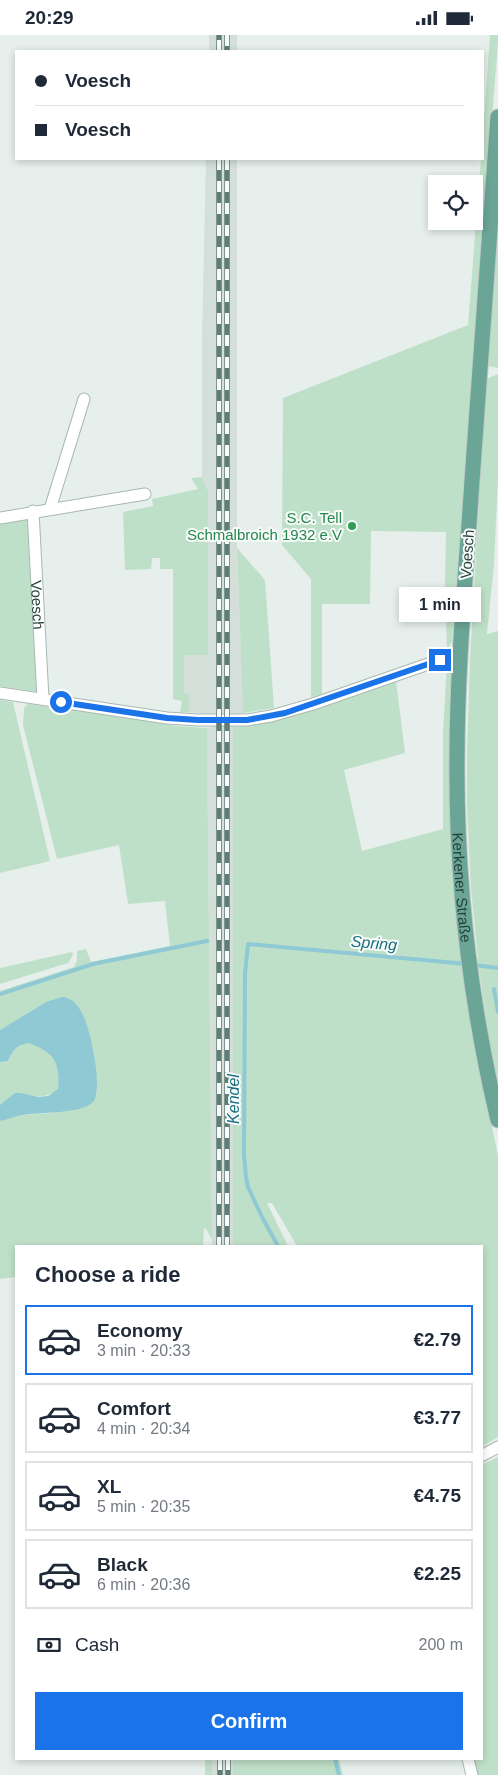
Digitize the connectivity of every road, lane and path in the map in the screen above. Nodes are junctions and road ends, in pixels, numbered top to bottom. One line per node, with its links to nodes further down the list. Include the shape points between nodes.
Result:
1 (498, 117): 7 (main road, Voesch)
2 (84, 399): 4 (street)
3 (145, 494): 4 (street)
4 (50, 509): 5 (street)
5 (33, 511): 6 (street); 9 (street, Voesch)
6 (0, 518)
7 (460, 653): 9 (street, via 304,707 247,720 167,718); 10 (main road, Kerkener Straße, via 458,830 472,976)
8 (0, 693): 9 (street)
9 (43, 699)
10 (498, 1120)
11 (498, 1447): 12 (street)
12 (483, 1455)
13 (468, 1760): 14 (street)
14 (472, 1775)

